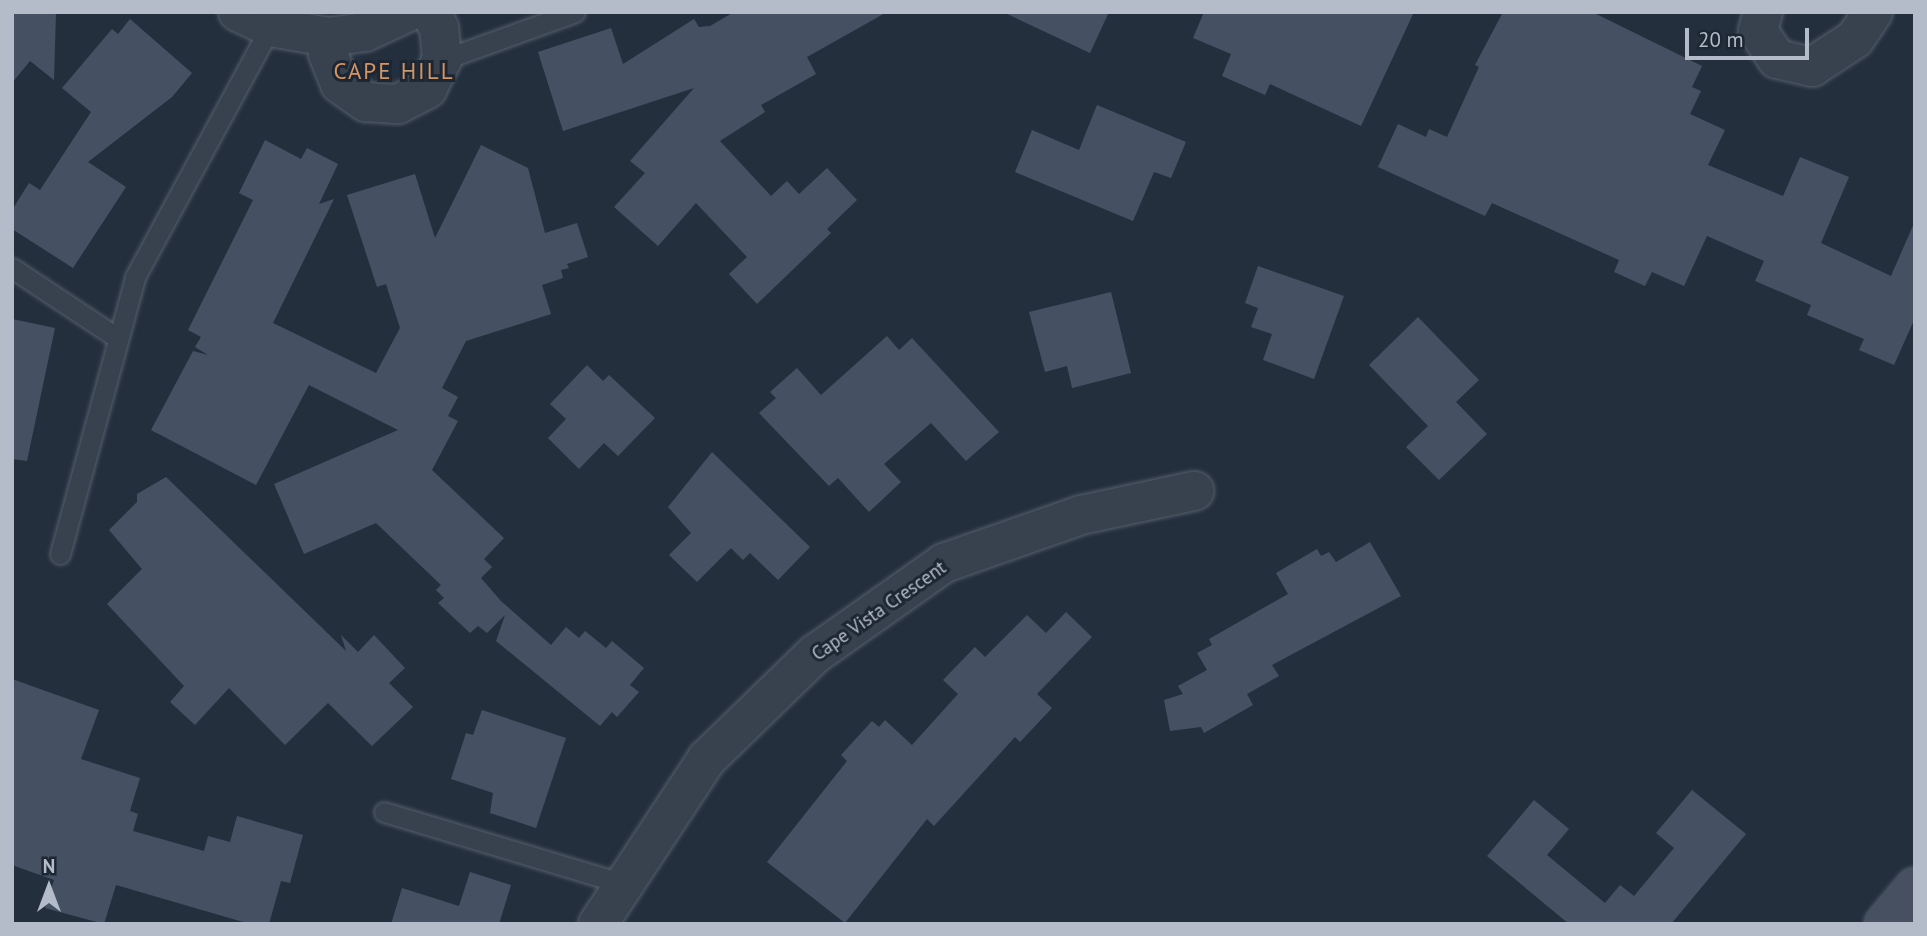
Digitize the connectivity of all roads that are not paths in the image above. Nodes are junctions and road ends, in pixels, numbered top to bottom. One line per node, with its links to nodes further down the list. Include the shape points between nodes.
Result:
1 (408, 12): 7 (street, via 365,32)
2 (430, 12): 8 (street, via 439,28)
3 (575, 12): 8 (lane)
4 (1763, 12): 5 (street, via 1758,31 1777,59 1812,67 1855,38)
5 (1873, 12)
6 (254, 20): 7 (street); 10 (lane, via 150,243)
7 (329, 37): 8 (street, via 328,54 340,84 374,104 414,98 437,76)
8 (442, 60)
9 (12, 268): 10 (lane)
10 (116, 337): 12 (lane)
11 (1194, 491): 14 (street, Cape Vista Crescent, via 1081,515 944,563 914,583 815,654 707,760)
12 (60, 554)
13 (384, 812): 14 (lane)
14 (624, 884): 16 (street, Cape Vista Crescent)
15 (1915, 887): 17 (street)
16 (598, 924)
17 (1884, 924)

